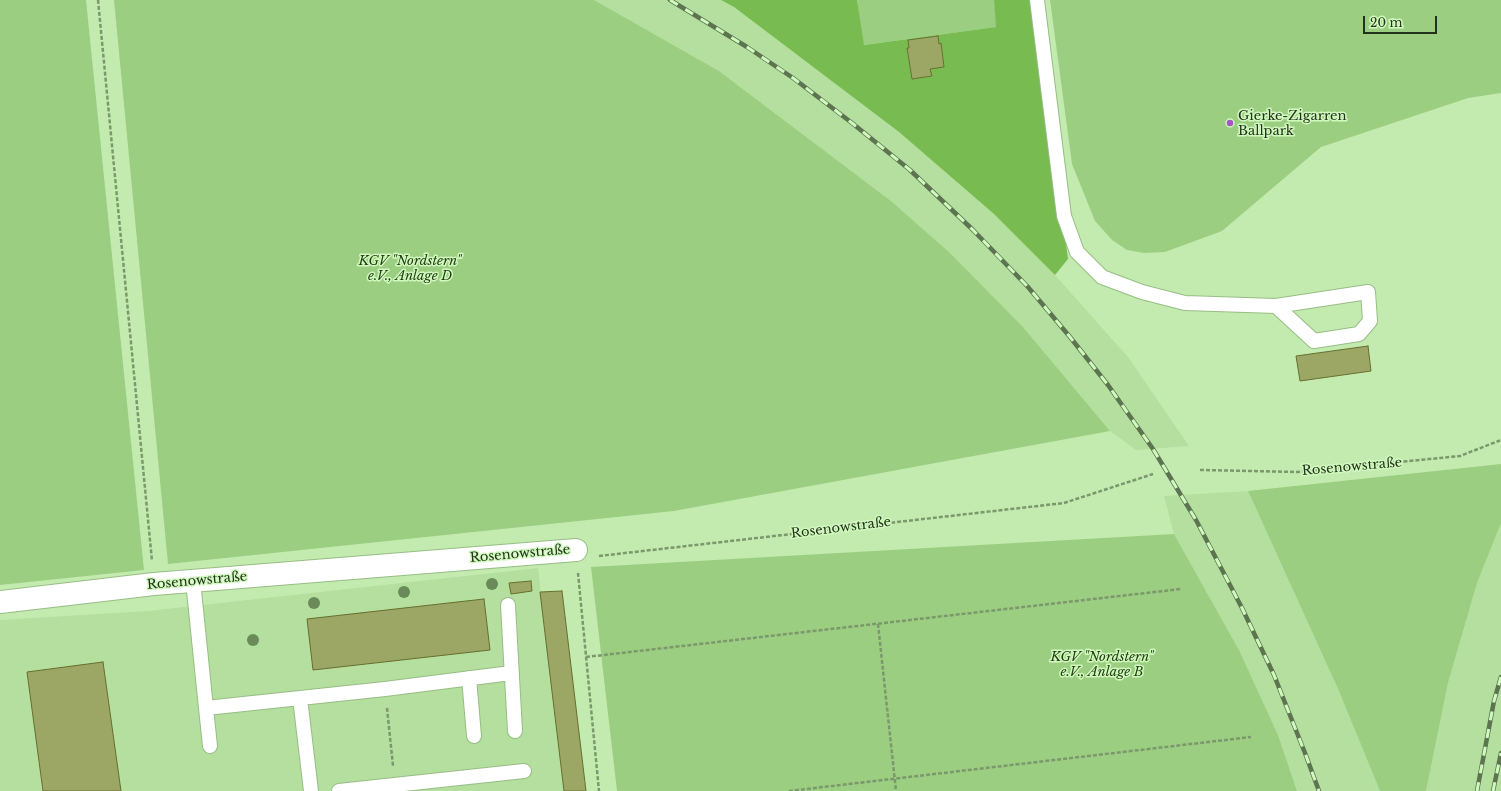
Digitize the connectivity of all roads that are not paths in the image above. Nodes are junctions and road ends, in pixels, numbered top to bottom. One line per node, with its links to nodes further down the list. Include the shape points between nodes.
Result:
1 (1038, 0): 2 (lane, via 1064,216 1076,252 1102,278 1142,292 1185,303)
2 (1276, 306): 2 (lane, via 1368,292 1370,321 1359,334 1314,340)
3 (576, 550): 4 (street, Rosenowstraße)
4 (193, 581): 5 (street, Rosenowstraße); 10 (lane)
5 (0, 602)
6 (508, 605): 7 (lane)
7 (511, 673): 8 (lane); 11 (lane)
8 (469, 678): 9 (lane); 12 (lane)
9 (300, 698): 10 (lane); 15 (lane)
10 (206, 708): 13 (lane)
11 (515, 731)
12 (474, 736)
13 (210, 746)
14 (524, 771): 16 (lane)
15 (310, 791)
16 (339, 791)

